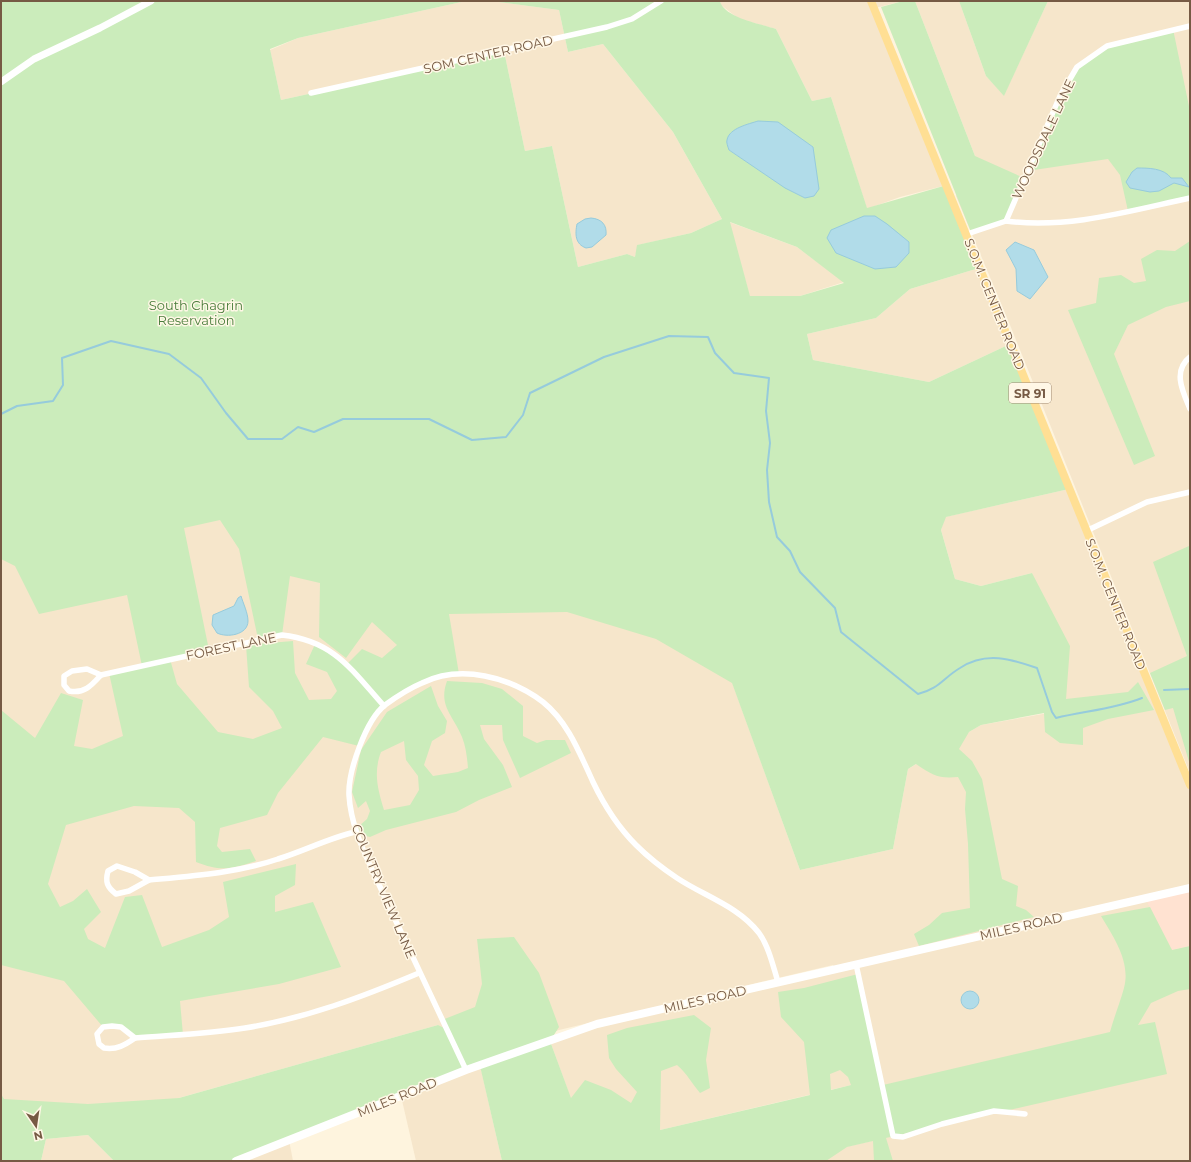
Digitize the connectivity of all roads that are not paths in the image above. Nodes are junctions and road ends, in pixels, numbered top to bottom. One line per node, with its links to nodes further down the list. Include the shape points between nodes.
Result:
1 (151, 1): 5 (street, via 34,58)
2 (661, 1): 6 (street, SOM CENTER ROAD, via 632,19 607,27)
3 (872, 1): 9 (main road, S.O.M. CENTER ROAD / SR 91)
4 (1190, 26): 8 (street, WOODSDALE LANE, via 1107,46 1077,68 1060,96)
5 (1, 82)
6 (311, 93)
7 (1190, 198): 8 (street, via 1080,222 1050,224)
8 (1006, 221): 9 (street)
9 (967, 234): 13 (main road, S.O.M. CENTER ROAD / SR 91)
10 (1190, 357): 11 (street, via 1180,371 1180,386)
11 (1190, 409)
12 (1190, 492): 13 (street, via 1147,502)
13 (1086, 530): 16 (main road, S.O.M. CENTER ROAD / SR 91)
14 (101, 675): 14 (street, FOREST LANE, via 92,686 78,693 69,691 64,685 64,676 72,671 87,669); 15 (street, FOREST LANE, via 282,635 316,642 342,659)
15 (384, 706): 17 (street, COUNTRY VIEW LANE, via 359,746 350,772 349,796); 22 (street, COUNTRY VIEW LANE, via 422,682 444,675 466,674 508,682 527,691 545,704 561,721 617,823 648,856 677,878 746,918 760,935)
16 (1190, 785)
17 (356, 832): 18 (street, via 277,860 234,870); 21 (street, COUNTRY VIEW LANE)
18 (149, 880): 18 (street, via 118,866 108,871 106,880 109,888 116,894 129,891)
19 (1190, 888): 20 (main road, MILES ROAD)
20 (856, 964): 22 (main road, MILES ROAD); 25 (street, via 893,1136 903,1137 942,1124 994,1112)
21 (419, 973): 23 (street, via 354,1000 286,1020 210,1033); 24 (street, COUNTRY VIEW LANE)
22 (778, 982): 24 (main road, MILES ROAD, via 597,1024)
23 (135, 1038): 23 (street, via 123,1046 112,1049 99,1044 97,1034 103,1027 112,1026 121,1027)
24 (466, 1070): 26 (main road, MILES ROAD)
25 (1025, 1114)
26 (236, 1161)

